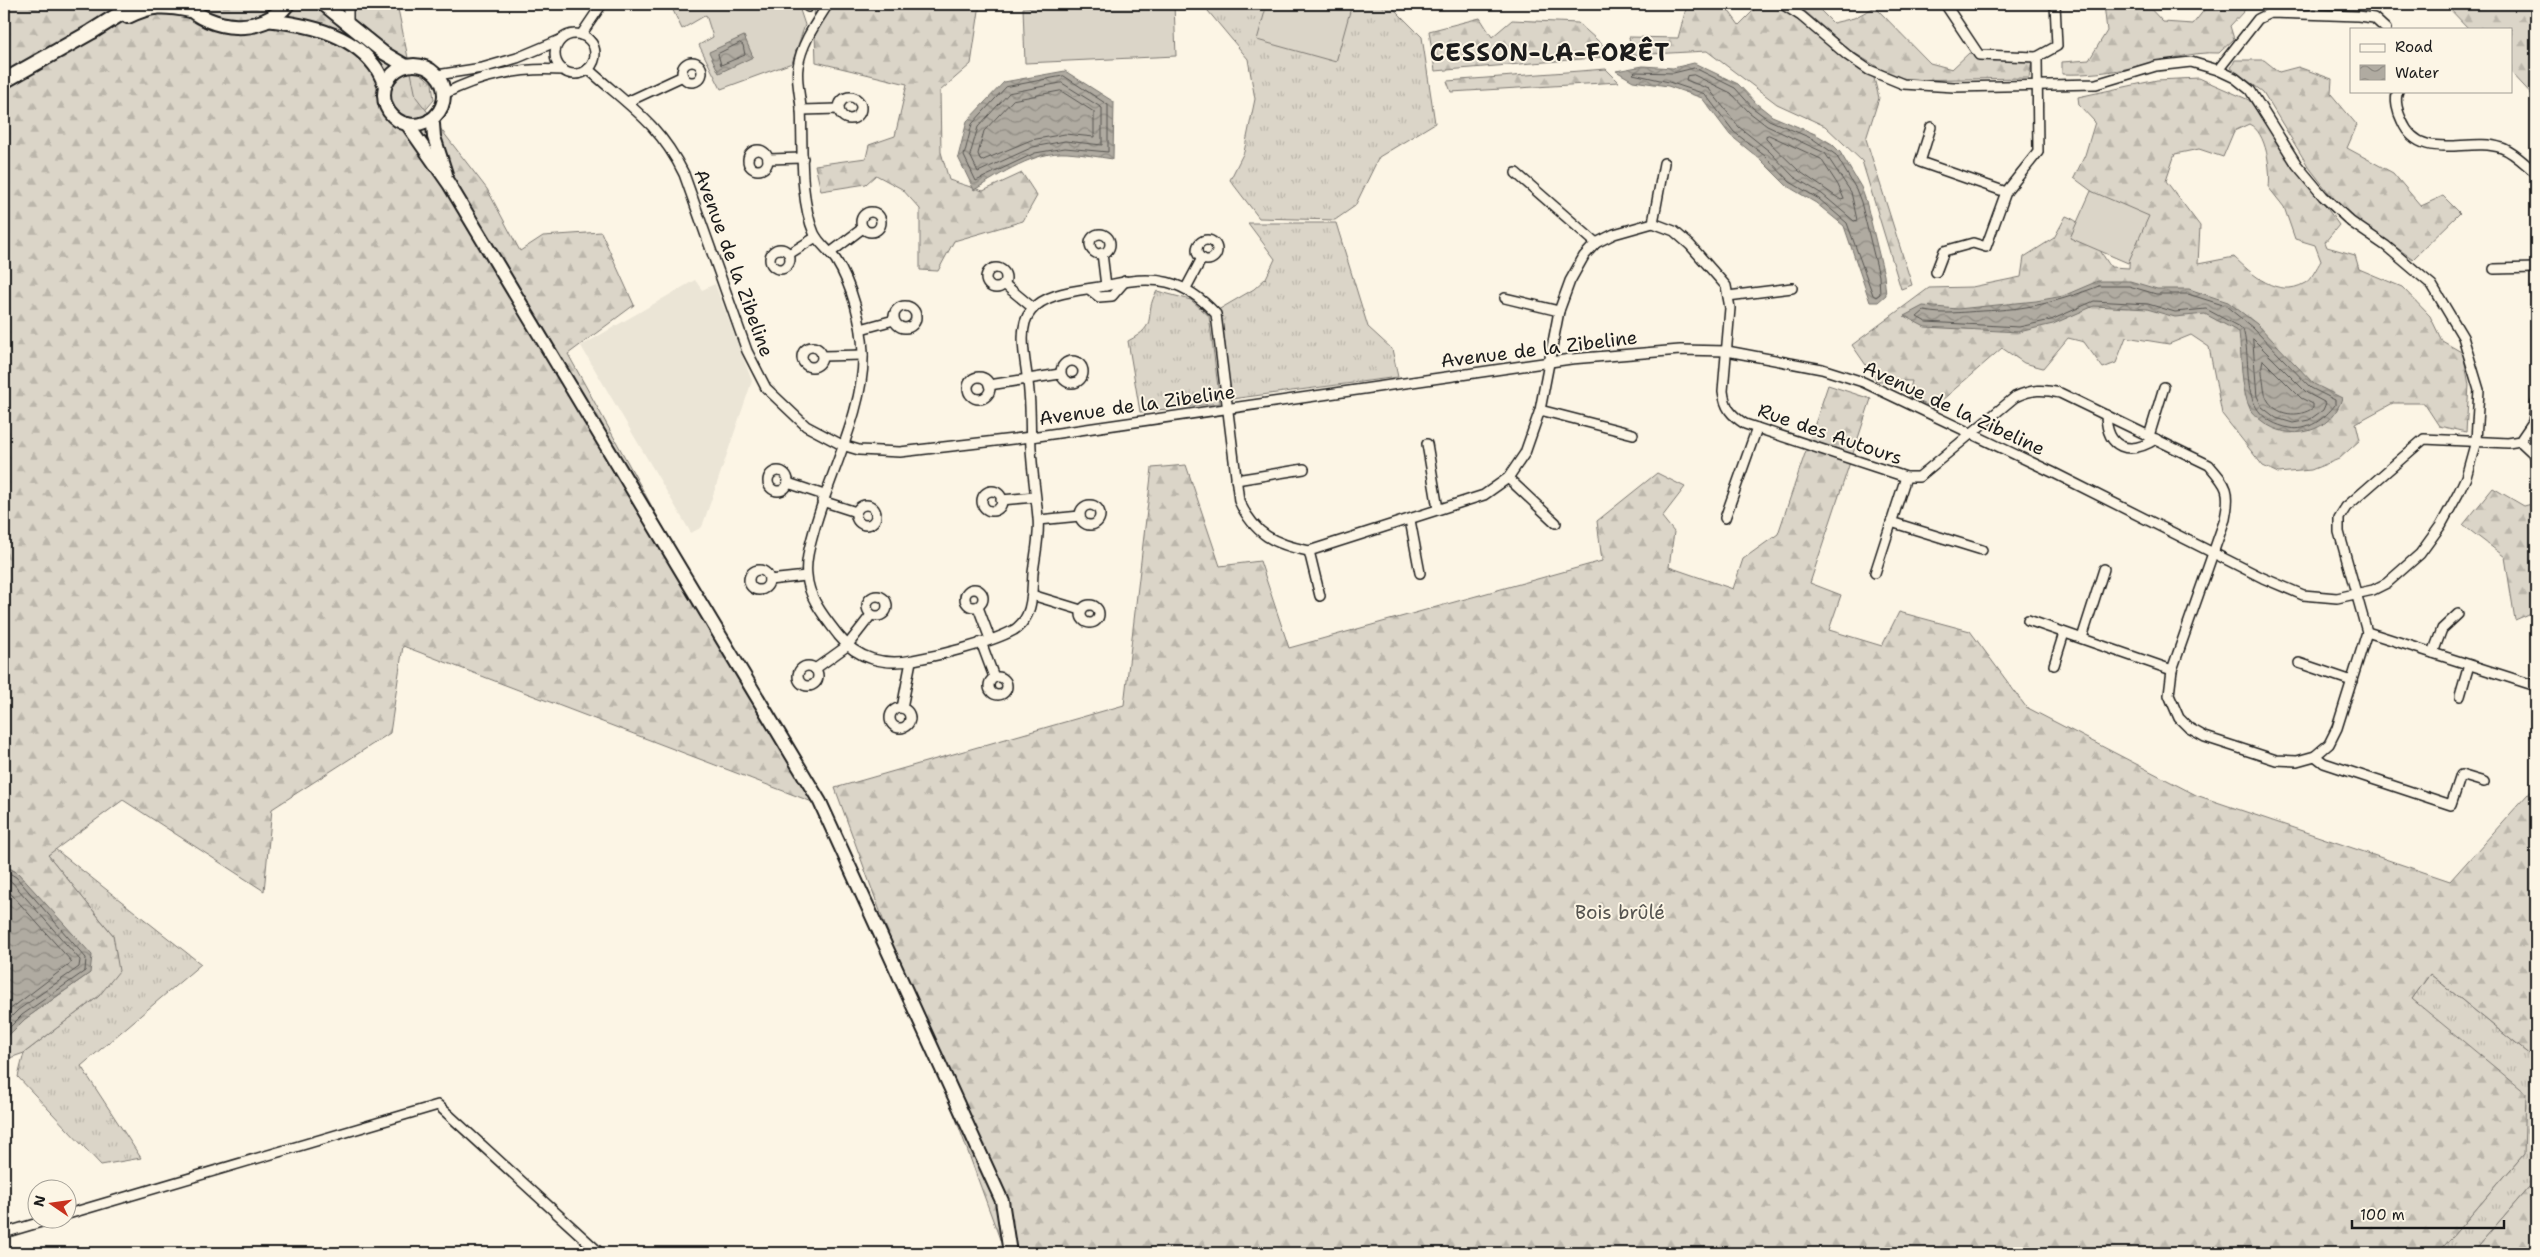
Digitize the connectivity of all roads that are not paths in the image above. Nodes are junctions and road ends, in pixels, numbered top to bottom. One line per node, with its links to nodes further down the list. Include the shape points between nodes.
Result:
1 (136, 4): 15 (main road)
2 (287, 4): 12 (main road)
3 (324, 4): 13 (main road)
4 (348, 4): 13 (street)
5 (602, 4): 16 (street)
6 (828, 4): 32 (street, via 810,32 798,66)
7 (1782, 4): 26 (street, Avenue de la Zibeline, via 1869,70 1894,82 1915,86)
8 (1945, 4): 18 (street, via 1979,55)
9 (2056, 4): 18 (street, via 2057,46)
10 (188, 7): 12 (main road, via 207,20 226,26 245,26); 15 (main road, via 164,5 146,8)
11 (2285, 8): 14 (street, via 2374,18); 22 (street, via 2258,19)
12 (266, 20): 27 (main road, via 319,29 352,44 374,65)
13 (348, 23): 19 (main road, via 384,53)
14 (2385, 28)
15 (91, 32): 25 (main road)
16 (581, 35): 17 (street, via 570,34); 21 (street, via 588,39 594,50 594,61)
17 (560, 40): 20 (street, via 555,55); 23 (street, via 499,63)
18 (2037, 56): 26 (street)
19 (406, 66): 23 (main road, via 423,66); 27 (main road, via 397,70)
20 (562, 70): 21 (street, via 576,74); 29 (street, via 519,70 480,79)
21 (588, 70): 30 (street, Avenue de la Zibeline)
22 (2218, 70): 26 (street, Avenue de la Zibeline, via 2190,62 2176,62 2096,84); 83 (street, Avenue de la Zibeline, via 2250,90 2297,165 2337,210 2432,285 2463,337 2472,364 2479,390)
23 (437, 75): 29 (main road)
24 (683, 76): 30 (street)
25 (4, 81)
26 (2038, 84): 42 (street, via 2038,152)
27 (386, 86): 34 (main road, via 386,106 392,115)
28 (2398, 92): 40 (street, via 2398,114 2406,130 2419,142 2436,147 2490,144 2505,148)
29 (444, 94): 33 (main road, via 438,113)
30 (627, 102): 86 (street, Avenue de la Zibeline, via 652,124 674,153 687,181 747,351 766,388 806,426)
31 (839, 109): 32 (street)
32 (801, 110): 36 (street)
33 (430, 120): 34 (main road); 41 (main road)
34 (407, 124): 41 (main road)
35 (1931, 127): 42 (street, via 1920,162)
36 (803, 158): 37 (street); 45 (street, via 807,206)
37 (768, 159)
38 (1664, 163): 43 (street)
39 (1516, 173): 46 (street)
40 (2536, 173)
41 (449, 184): 144 (main road, via 820,802 1002,1201)
42 (2006, 192): 53 (street, via 1986,247 1973,243 1944,251)
43 (1653, 223): 46 (street, via 1630,228); 60 (street, via 1674,231 1690,245 1726,286)
44 (863, 228): 47 (street)
45 (816, 237): 47 (street); 49 (street)
46 (1596, 243): 63 (street, via 1584,256 1570,281)
47 (830, 253): 65 (street, via 849,286)
48 (1102, 253): 56 (street)
49 (789, 254)
50 (1202, 258): 57 (street)
51 (2536, 268): 52 (street)
52 (2494, 269)
53 (1936, 272)
54 (1125, 281): 56 (street); 57 (street, via 1152,280); 59 (street, via 1112,296 1099,297)
55 (1004, 284): 62 (street)
56 (1106, 286): 59 (street)
57 (1186, 288): 75 (street, via 1216,314)
58 (1792, 288): 60 (street)
59 (1089, 290): 62 (street, via 1062,294)
60 (1728, 296): 66 (street, Rue des Autours)
61 (1505, 298): 63 (street)
62 (1032, 308): 71 (street, via 1022,331)
63 (1559, 311): 69 (street)
64 (894, 320): 65 (street)
65 (861, 329): 67 (street)
66 (1727, 351): 69 (street, Avenue de la Zibeline, via 1625,353); 78 (street, Rue des Autours, via 1724,403 1732,416); 79 (street, Avenue de la Zibeline, via 1822,369 1851,378)
67 (864, 355): 68 (street); 86 (street, via 860,387)
68 (822, 356)
69 (1548, 363): 75 (street, Avenue de la Zibeline); 76 (street)
70 (1060, 374): 71 (street)
71 (1028, 378): 72 (street); 81 (street)
72 (989, 385)
73 (2164, 387): 82 (street)
74 (2536, 402): 84 (street, via 2533,422)
75 (1227, 409): 81 (street, Avenue de la Zibeline); 91 (street)
76 (1540, 410): 80 (street); 90 (street, via 1525,452)
77 (2106, 415): 79 (street, Rue des Autours, via 2060,393 2028,390); 82 (street, Rue des Autours); 82 (street, via 2112,439 2127,449 2142,448)
78 (1757, 428): 89 (street, Rue des Autours); 99 (street)
79 (1970, 433): 89 (street, Rue des Autours, via 1919,477); 106 (street, Avenue de la Zibeline)
80 (1633, 434)
81 (1031, 437): 86 (street, Avenue de la Zibeline, via 900,452 859,450); 93 (street)
82 (2153, 438): 106 (street, Rue des Autours, via 2209,465 2227,485 2229,501)
83 (2476, 441): 84 (street); 113 (street, Avenue de la Zibeline, via 2458,494 2420,554 2388,583); 113 (street, via 2424,439 2346,507 2339,518 2339,532)
84 (2520, 441): 87 (street)
85 (1427, 444): 96 (street)
86 (842, 445): 94 (street)
87 (2536, 456)
88 (1304, 469): 91 (street)
89 (1906, 477): 102 (street)
90 (1508, 478): 96 (street, via 1484,494); 103 (street)
91 (1236, 480): 105 (street, via 1239,501 1247,519 1264,536 1284,546)
92 (788, 483): 94 (street)
93 (1035, 497): 95 (street); 100 (street)
94 (823, 498): 97 (street); 110 (street)
95 (1001, 500)
96 (1438, 509): 101 (street)
97 (856, 512)
98 (1080, 516): 100 (street)
99 (1725, 518)
100 (1039, 520): 112 (street)
101 (1410, 520): 105 (street); 108 (street)
102 (1891, 522): 104 (street); 109 (street)
103 (1556, 523)
104 (1982, 550)
105 (1309, 551): 114 (street)
106 (2214, 553): 113 (street, Avenue de la Zibeline, via 2303,595 2337,598); 132 (street, Rue des Autours)
107 (2104, 568): 122 (street)
108 (1420, 572)
109 (1875, 573)
110 (806, 576): 111 (street); 125 (street, via 818,610)
111 (769, 580)
112 (1032, 595): 116 (street); 123 (street, via 1028,614 1017,628)
113 (2356, 595): 121 (street)
114 (1320, 596)
115 (978, 607): 123 (street)
116 (1081, 610)
117 (2458, 614): 126 (street, via 2442,629)
118 (871, 615): 125 (street)
119 (2028, 620): 120 (street)
120 (2064, 632): 122 (street); 129 (street)
121 (2367, 632): 126 (street); 134 (street)
122 (2082, 638): 132 (street)
123 (990, 639): 124 (street)
124 (981, 642): 127 (street); 133 (street)
125 (847, 646): 127 (street, via 874,662); 131 (street)
126 (2433, 653): 130 (street)
127 (911, 661): 137 (street)
128 (2299, 663): 134 (street)
129 (2054, 665)
130 (2469, 665): 135 (street); 136 (street)
131 (815, 669)
132 (2172, 670): 138 (street, Rue des Autours, via 2169,695 2179,718 2189,728 2276,760 2297,761)
133 (994, 677)
134 (2352, 681): 138 (street, via 2337,728 2329,744)
135 (2533, 685)
136 (2460, 696)
137 (902, 708)
138 (2315, 756): 139 (street, via 2324,763 2451,805 2461,775)
139 (2484, 782)
140 (78, 1211): 143 (street, via 438,1105)
141 (28, 1225): 142 (street)
142 (4, 1232)
143 (600, 1253)
144 (1010, 1253)

